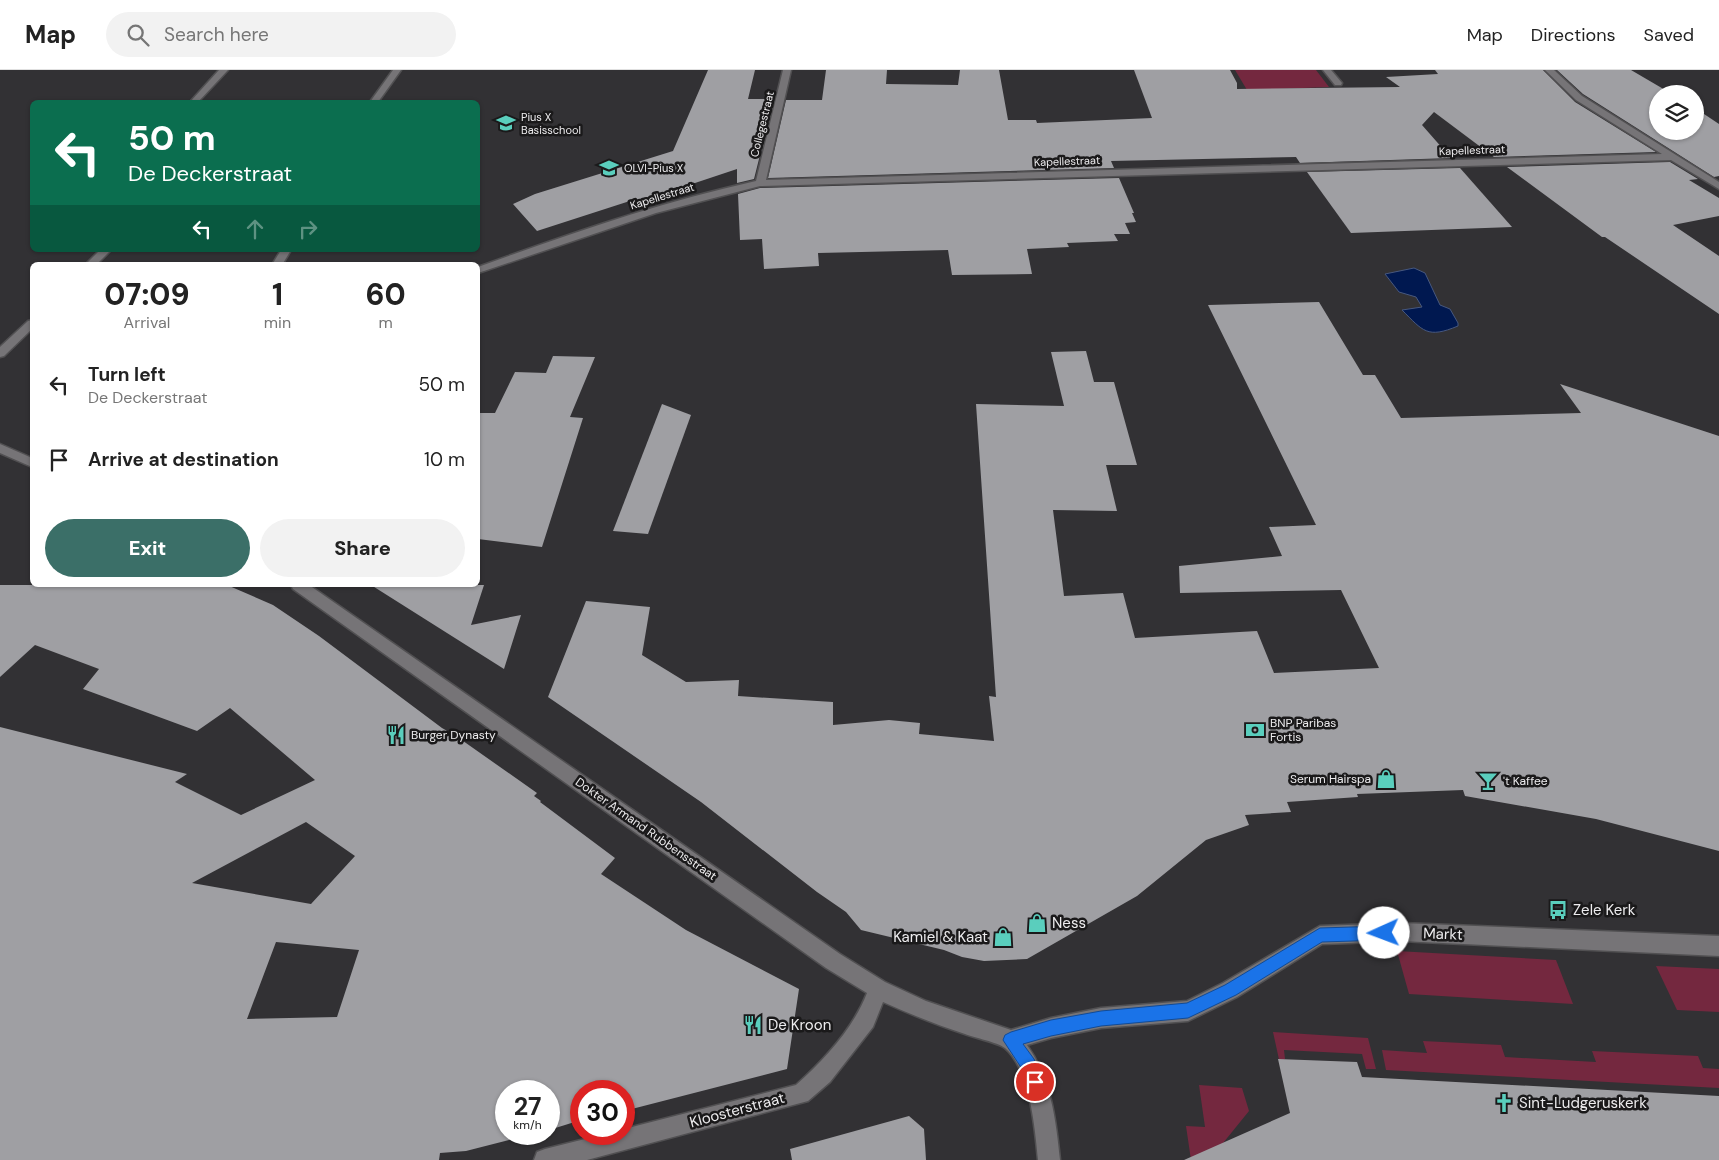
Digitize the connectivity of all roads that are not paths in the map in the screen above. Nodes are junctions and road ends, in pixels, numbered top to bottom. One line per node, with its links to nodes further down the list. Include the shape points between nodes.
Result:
1 (224, 70): 7 (street)
2 (396, 70): 8 (street)
3 (787, 70): 10 (street, Collegestraat)
4 (1327, 70): 6 (street)
5 (1549, 70): 9 (street, via 1578,98)
6 (1338, 83)
7 (196, 100)
8 (375, 100)
9 (1671, 157): 10 (street, Kapellestraat); 11 (street)
10 (760, 183): 14 (street, Kapellestraat, via 608,225)
11 (1719, 186)
12 (104, 252): 13 (street)
13 (93, 262)
14 (480, 269)
15 (30, 325): 16 (street)
16 (0, 353)
17 (0, 448): 18 (street)
18 (30, 462)
19 (301, 587): 21 (street, Dokter Armand Rubbensstraat, via 833,961)
20 (1719, 946): 22 (street, Markt, via 1410,932 1320,935 1230,990 1188,1011 1101,1018)
21 (878, 989): 22 (street, Dokter Armand Rubbensstraat, via 923,1010); 23 (street, Kloosterstraat, via 866,1020 823,1075 801,1094)
22 (1011, 1040): 24 (street, via 1028,1064 1041,1099)
23 (545, 1160)
24 (1049, 1160)

